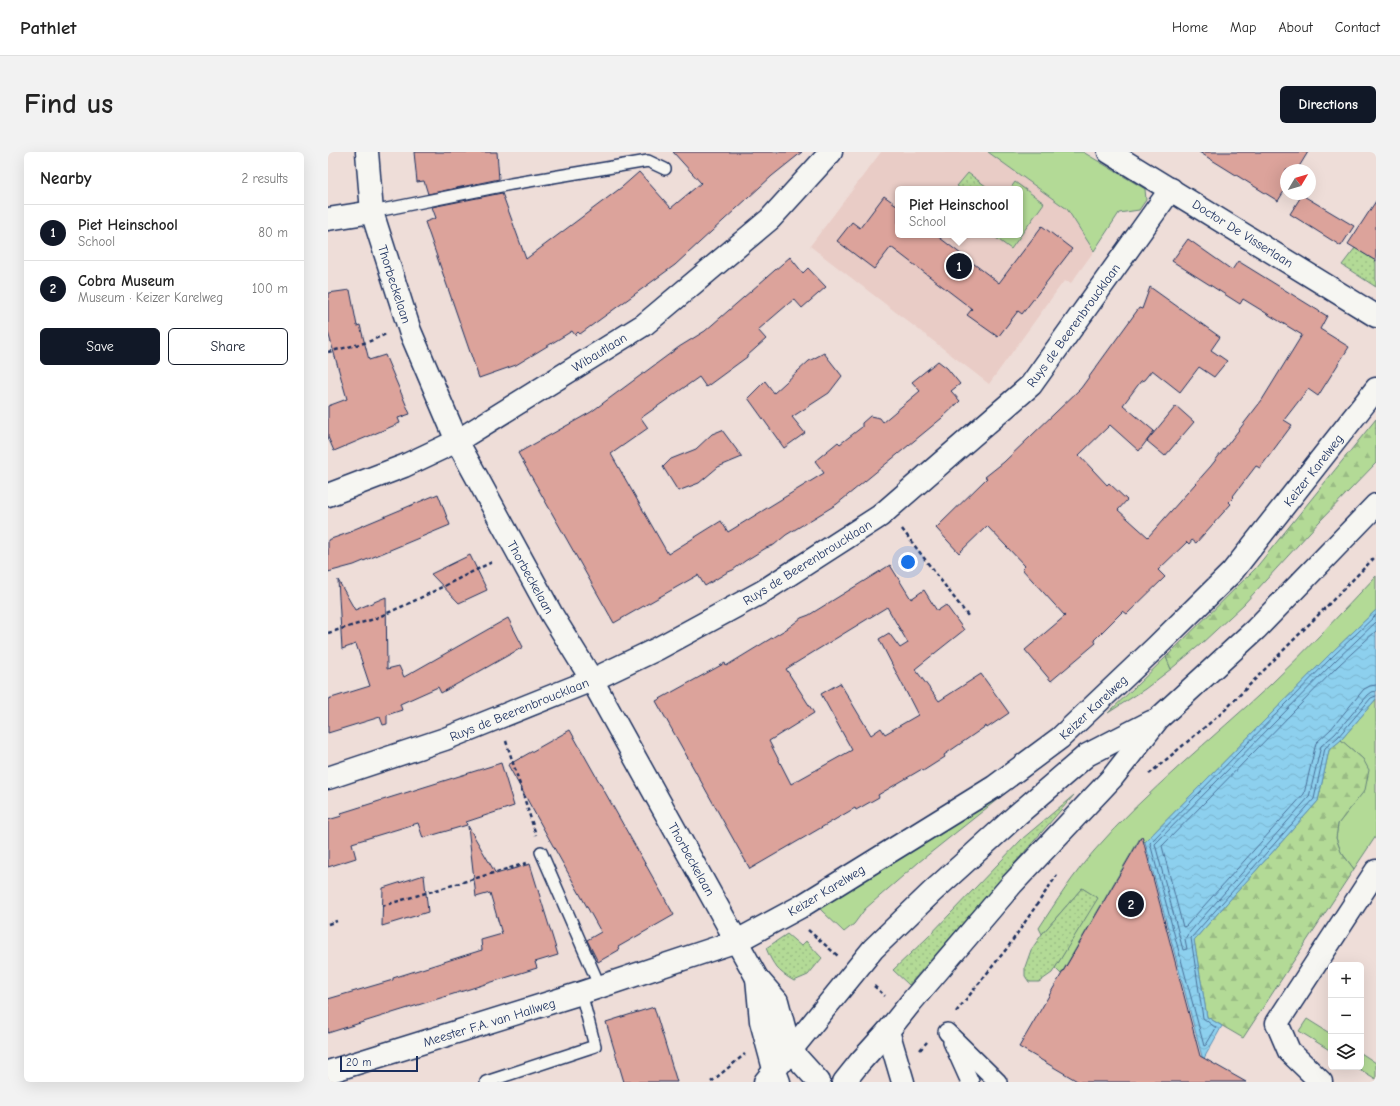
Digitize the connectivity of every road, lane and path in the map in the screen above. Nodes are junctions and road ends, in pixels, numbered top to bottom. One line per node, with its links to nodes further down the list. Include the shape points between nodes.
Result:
1 (367, 152): 6 (street, Thorbeckelaan)
2 (831, 152): 12 (street, Wibautlaan, via 770,220 645,324)
3 (1109, 152): 5 (street, Doctor De Visserlaan)
4 (665, 169): 6 (lane, via 648,161 511,184)
5 (1171, 189): 8 (street, Doctor De Visserlaan); 15 (street, Ruys de Beerenbroucklaan, via 1031,385)
6 (372, 212): 7 (street); 9 (street, Thorbeckelaan)
7 (328, 219)
8 (1376, 316)
9 (408, 324): 10 (path, via 368,342); 12 (street, Thorbeckelaan)
10 (328, 352)
11 (1376, 388): 31 (street, Keizer Karelweg, via 1232,572 1060,738 994,787 800,907)
12 (456, 441): 13 (street, Wibautlaan, via 404,466); 16 (street, Thorbeckelaan)
13 (328, 495)
14 (1376, 505): 22 (street, via 1256,629)
15 (888, 510): 18 (path); 20 (street, Ruys de Beerenbroucklaan, via 762,592 657,649)
16 (516, 549): 19 (path, via 410,603 374,619); 20 (street, Thorbeckelaan)
17 (1376, 556): 23 (path, via 1224,711)
18 (968, 616)
19 (328, 633)
20 (592, 680): 21 (street, Ruys de Beerenbroucklaan); 31 (street, Thorbeckelaan)
21 (498, 718): 24 (street, Ruys de Beerenbroucklaan, via 445,739); 25 (path)
22 (1158, 719): 35 (street, via 1112,778 1012,884); 38 (street, via 1087,755 1017,815 873,949)
23 (1144, 777)
24 (328, 778)
25 (541, 852): 28 (path, via 540,859); 33 (lane)
26 (1376, 871): 48 (street, via 1277,1023 1289,1051)
27 (1058, 873): 34 (path, via 1008,947)
28 (382, 906)
29 (337, 921): 30 (path)
30 (328, 924)
31 (737, 941): 32 (street, Thorbeckelaan); 33 (street, Meester F.A. van Hallweg)
32 (757, 978): 36 (street, Thorbeckelaan); 38 (street, Thorbeckelaan, via 777,1001)
33 (590, 990): 39 (street, Meester F.A. van Hallweg); 42 (lane, via 595,1046)
34 (953, 1015)
35 (888, 1031): 40 (street); 45 (street)
36 (765, 1036): 41 (street, Thorbeckelaan); 43 (path)
37 (928, 1041): 40 (path)
38 (790, 1050): 41 (street); 44 (street)
39 (328, 1072)
40 (901, 1077)
41 (773, 1078)
42 (486, 1082)
43 (711, 1082)
44 (819, 1082)
45 (844, 1082)
46 (970, 1082): 47 (street, via 947,1032)
47 (998, 1082)
48 (1320, 1082)

